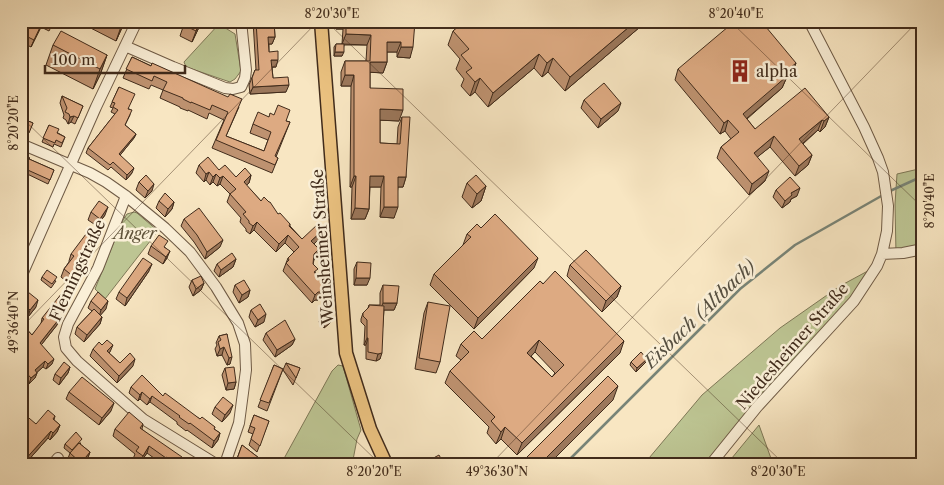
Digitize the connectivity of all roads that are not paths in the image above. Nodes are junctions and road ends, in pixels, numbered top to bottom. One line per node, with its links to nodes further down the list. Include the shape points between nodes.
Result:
1 (138, 21): 5 (street)
2 (241, 21): 5 (street, via 246,70 240,87 233,89)
3 (321, 21): 14 (main road, Weinsheimer Straße, via 346,353 370,429)
4 (809, 21): 10 (street, Niedesheimer Straße, via 864,127 885,180 888,206)
5 (126, 46): 7 (street)
6 (21, 144): 7 (street)
7 (71, 166): 8 (street, via 90,173); 11 (street)
8 (126, 196): 12 (street, Flemingstraße, via 98,268 68,324 64,337 66,348 143,419); 13 (street, via 190,252 238,323 246,370 239,423)
9 (923, 249): 10 (street, via 903,254)
10 (882, 254): 15 (street, Niedesheimer Straße, via 854,301 757,407)
11 (21, 277)
12 (216, 464)
13 (225, 464)
14 (386, 464)
15 (711, 464)

